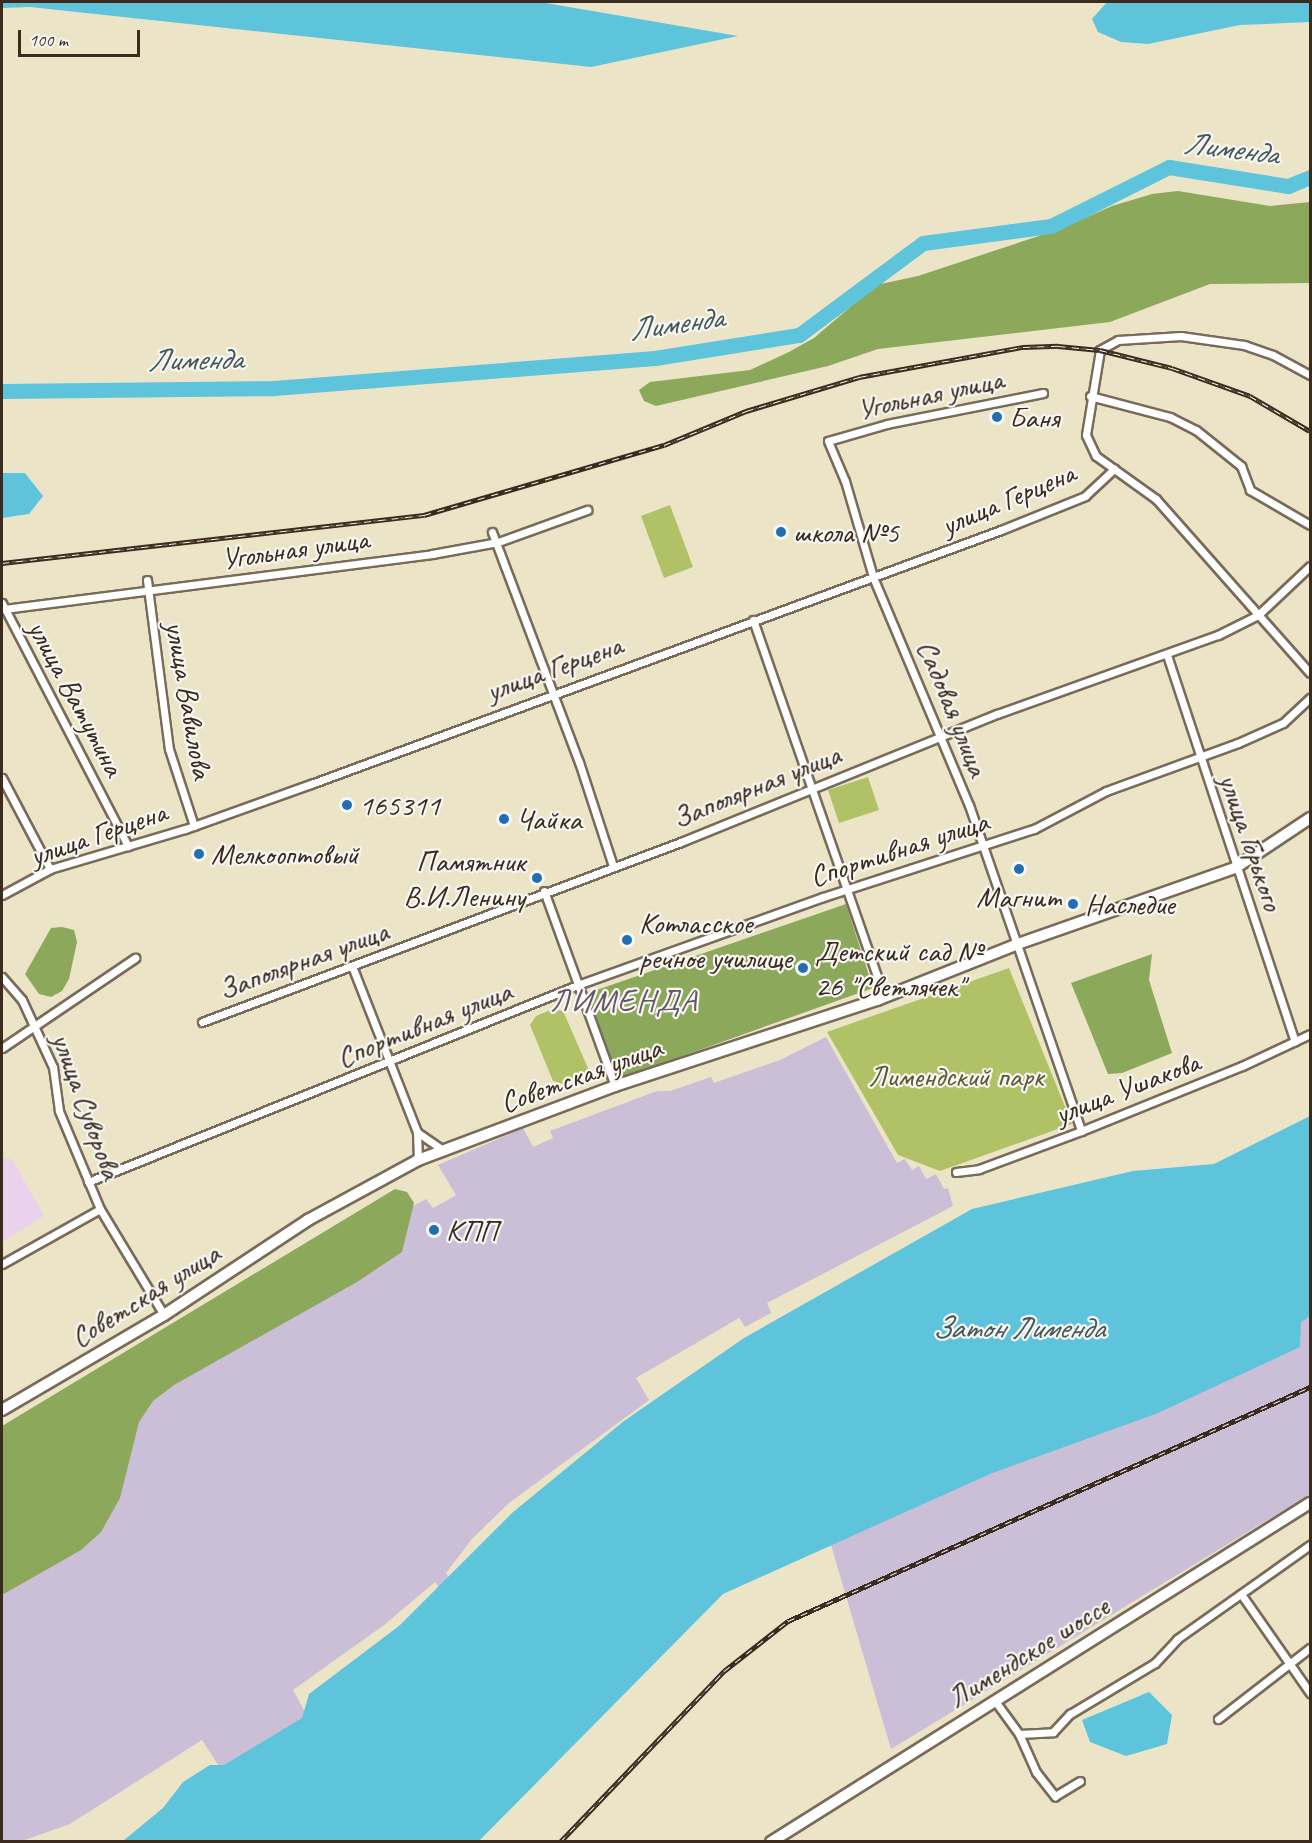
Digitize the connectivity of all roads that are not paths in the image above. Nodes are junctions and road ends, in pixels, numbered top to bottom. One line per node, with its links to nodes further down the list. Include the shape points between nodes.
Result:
1 (1311, 375): 3 (street, via 1259,349 1197,337 1147,336 1107,343 1100,350)
2 (1043, 393): 4 (street, Угольная улица, via 887,424)
3 (1090, 396): 5 (street, via 1087,442 1096,456); 7 (street, via 1184,422 1241,466 1254,494)
4 (828, 441): 11 (street, Садовая улица, via 845,481)
5 (1114, 469): 11 (street, улица Герцена, via 1085,496); 15 (street, via 1156,499)
6 (588, 510): 9 (street, Угольная улица)
7 (1311, 525)
8 (492, 532): 9 (street)
9 (498, 542): 13 (street, Угольная улица); 19 (street)
10 (1311, 566): 15 (street, Заполярная улица)
11 (873, 577): 16 (street, улица Герцена); 21 (street, Садовая улица)
12 (147, 580): 13 (street, улица Вавилова)
13 (148, 593): 14 (street, Угольная улица); 26 (street, улица Вавилова, via 171,758)
14 (3, 606): 28 (street, улица Ватутина)
15 (1258, 615): 17 (street, Заполярная улица); 18 (street)
16 (753, 620): 19 (street, улица Герцена); 24 (street)
17 (1167, 655): 21 (street, Заполярная улица); 22 (street, улица Горького)
18 (1311, 673)
19 (552, 693): 26 (street, улица Герцена); 29 (street)
20 (1311, 698): 22 (street, Спортивная улица, via 1283,723)
21 (943, 737): 24 (street, Заполярная улица, via 866,765); 27 (street, Садовая улица)
22 (1198, 758): 27 (street, Спортивная улица, via 1106,790 1034,829); 30 (street, улица Горького)
23 (2, 778): 31 (street)
24 (811, 792): 29 (street, Заполярная улица); 32 (street)
25 (1311, 818): 30 (main road, Советская улица)
26 (194, 826): 28 (street, улица Герцена)
27 (983, 844): 32 (street, Спортивная улица); 35 (street, Садовая улица)
28 (128, 846): 31 (street, улица Герцена)
29 (613, 866): 33 (street, Заполярная улица)
30 (1235, 868): 35 (main road, Советская улица); 44 (street, улица Горького)
31 (50, 869): 34 (street, улица Герцена)
32 (848, 890): 39 (street, Спортивная улица); 40 (street)
33 (544, 891): 37 (street, Заполярная улица); 39 (street)
34 (2, 895)
35 (1015, 945): 40 (main road, Советская улица); 48 (street, Садовая улица)
36 (135, 958): 42 (street)
37 (352, 966): 41 (street, Заполярная улица); 46 (street)
38 (2, 977): 42 (street, улица Суворова, via 22,1000)
39 (580, 984): 46 (street, Спортивная улица); 47 (street)
40 (884, 997): 47 (main road, Советская улица)
41 (202, 1022)
42 (34, 1026): 45 (street); 53 (street, улица Суворова, via 54,1068 58,1106)
43 (1311, 1034): 44 (street, улица Ушакова)
44 (1294, 1041): 48 (street, улица Ушакова)
45 (2, 1048)
46 (388, 1063): 49 (street); 53 (street, Спортивная улица, via 149,1154)
47 (615, 1086): 50 (main road, Советская улица)
48 (1081, 1131): 52 (street, улица Ушакова, via 978,1169)
49 (417, 1132): 50 (street); 51 (street)
50 (444, 1151): 51 (main road, Советская улица)
51 (418, 1160): 56 (main road, Советская улица, via 308,1220)
52 (956, 1172)
53 (88, 1182): 54 (street, улица Суворова)
54 (100, 1209): 55 (street); 56 (street, улица Суворова)
55 (2, 1264)
56 (164, 1315): 57 (main road, Советская улица)
57 (2, 1410)
58 (1311, 1503): 64 (main road, Лимендское шоссе)
59 (1311, 1545): 60 (street)
60 (1241, 1594): 62 (street); 66 (street, via 1177,1638 1155,1663 1083,1705 1053,1732)
61 (1311, 1648): 62 (street)
62 (1289, 1663): 63 (street); 65 (street)
63 (1311, 1693)
64 (995, 1701): 66 (street); 68 (main road, Лимендское шоссе)
65 (1218, 1719)
66 (1019, 1734): 67 (street, via 1036,1772 1055,1796)
67 (1080, 1781)
68 (771, 1842)

